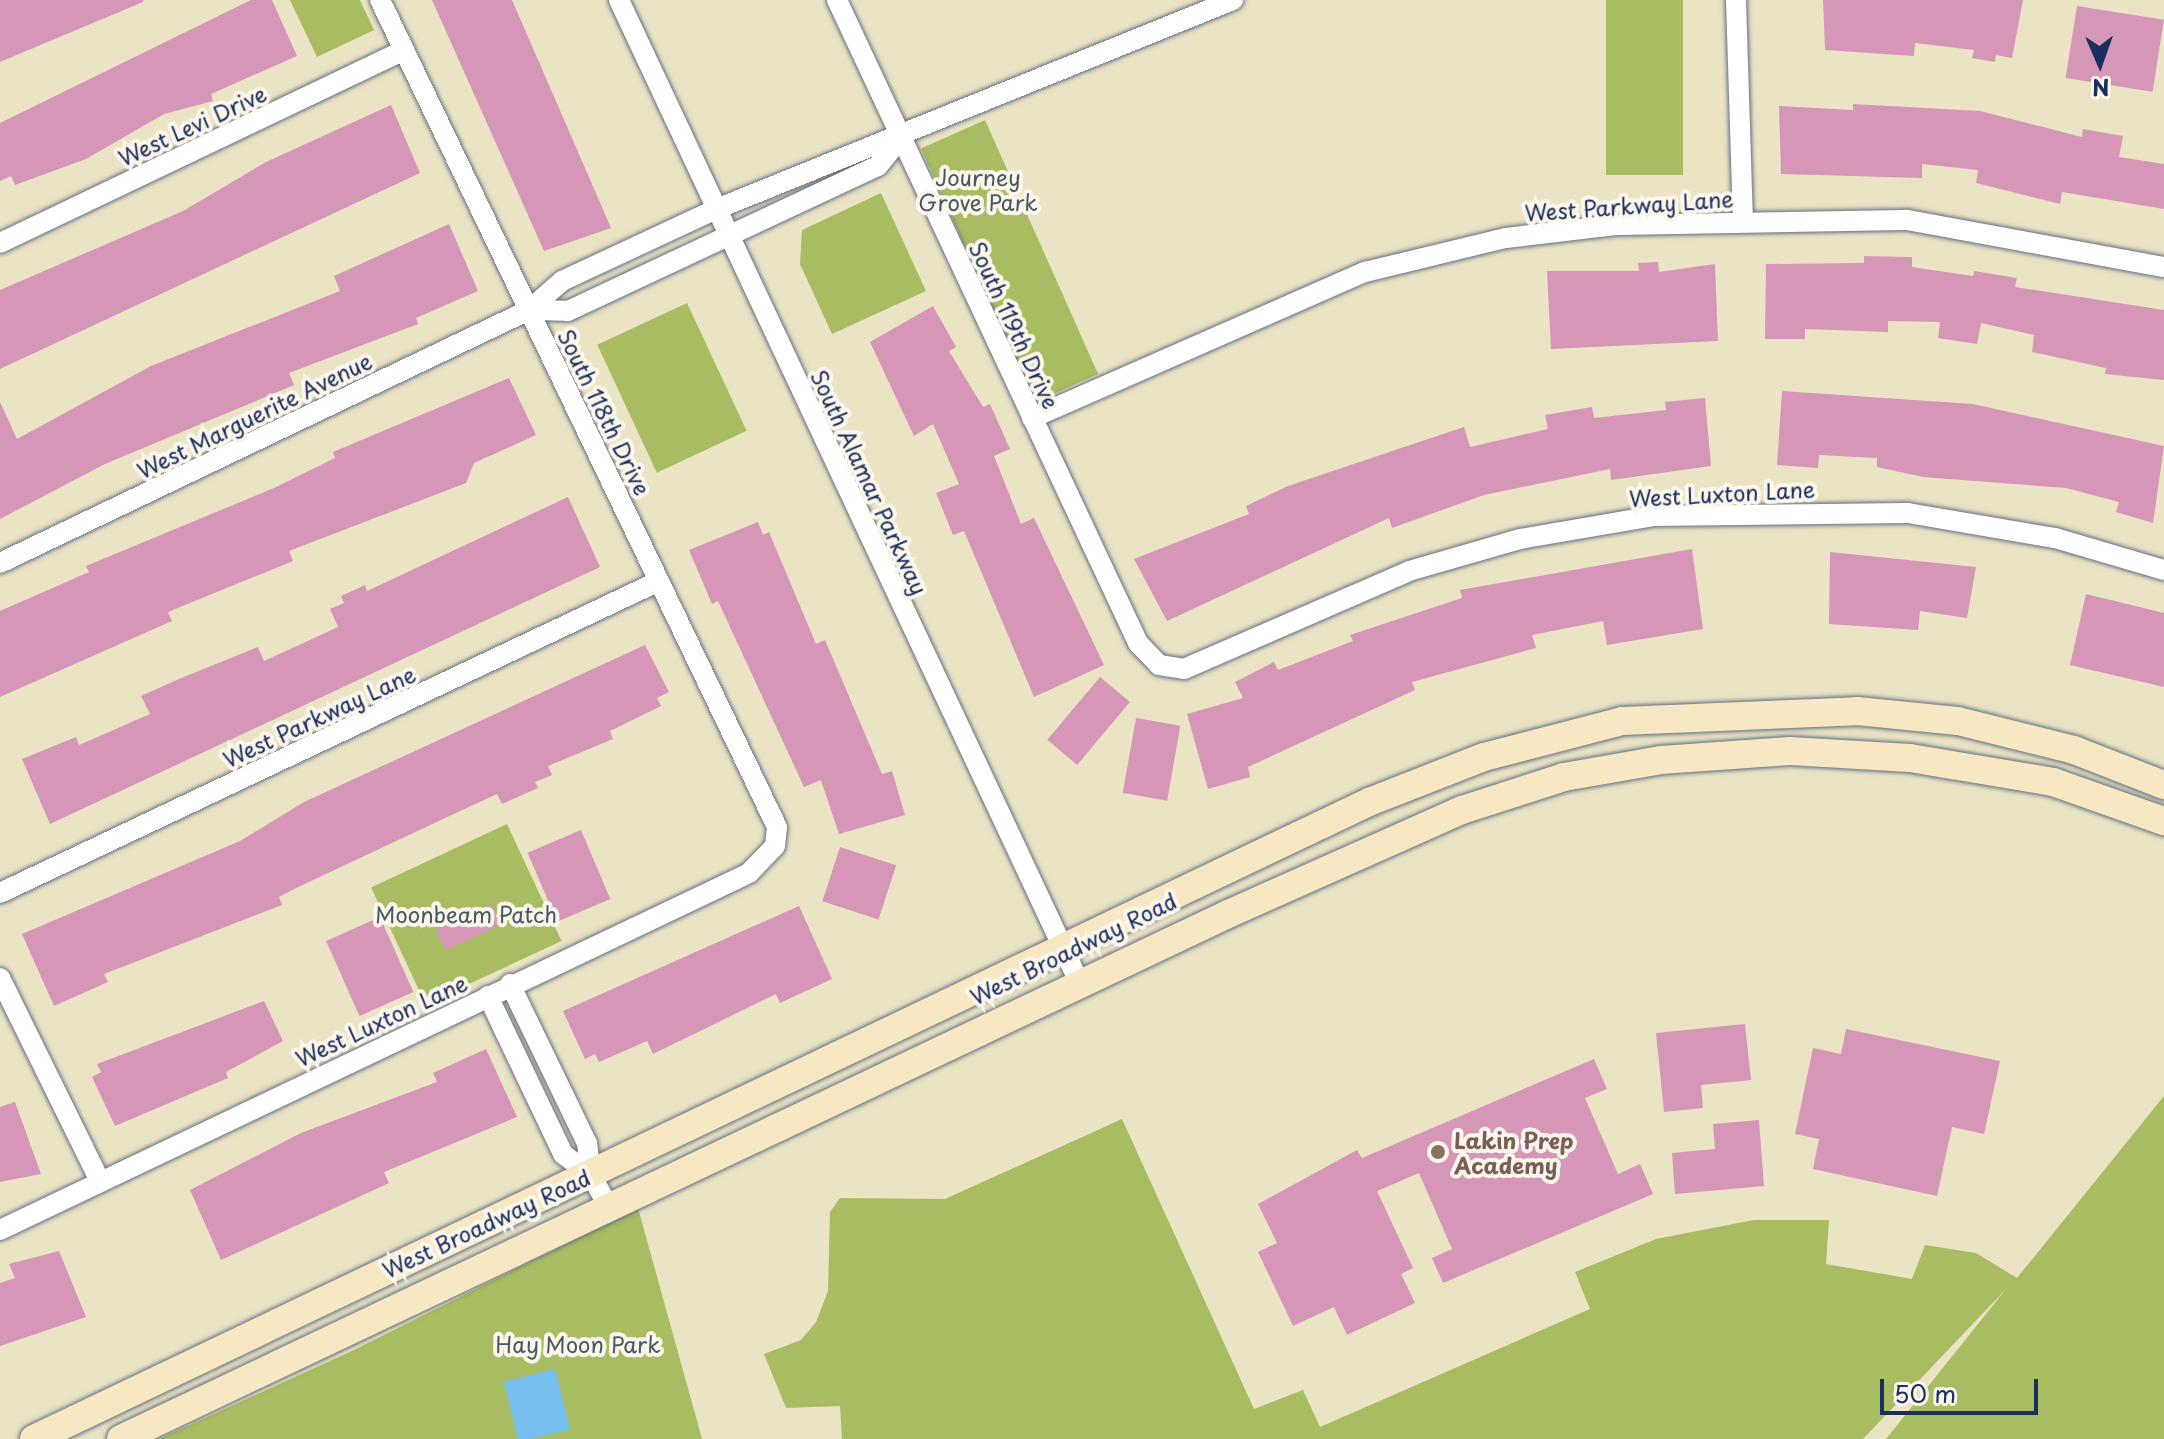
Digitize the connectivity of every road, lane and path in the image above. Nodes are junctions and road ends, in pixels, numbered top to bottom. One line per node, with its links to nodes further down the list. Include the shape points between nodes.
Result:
1 (380, 0): 6 (street, South 118th Drive)
2 (619, 0): 8 (street, South Alamar Parkway)
3 (837, 0): 7 (street, South 119th Drive)
4 (1233, 0): 7 (street, West Marguerite Avenue)
5 (1736, 0): 9 (street)
6 (404, 50): 11 (street, West Levi Drive); 13 (street, South 118th Drive)
7 (901, 138): 8 (street, West Marguerite Avenue, via 866,143); 10 (street, West Marguerite Avenue, via 878,166); 14 (street, South 119th Drive)
8 (714, 210): 10 (street, South Alamar Parkway); 13 (street, West Marguerite Avenue, via 562,281)
9 (1743, 221): 12 (street, West Parkway Lane, via 1907,220); 14 (street, West Parkway Lane, via 1506,238 1365,272)
10 (727, 237): 13 (street, West Marguerite Avenue, via 568,311); 23 (street, South Alamar Parkway)
11 (0, 243)
12 (2164, 267)
13 (529, 310): 15 (street, West Marguerite Avenue); 17 (street, South 118th Drive)
14 (1032, 418): 18 (street, South 119th Drive, via 1138,643)
15 (0, 563)
16 (2164, 570): 18 (street, West Luxton Lane, via 2055,538 1908,513 1653,516 1520,539 1409,571 1184,669)
17 (659, 581): 21 (street, South 118th Drive, via 777,827); 22 (street, West Parkway Lane)
18 (1159, 665)
19 (2164, 785): 23 (main road, West Broadway Road, via 2074,750 1958,721 1857,711 1622,721 1484,757 1369,802)
20 (2164, 821): 26 (main road, West Broadway Road, via 2053,782 1910,758 1790,751 1661,760 1564,777 1462,810)
21 (775, 846): 25 (street, West Luxton Lane, via 749,873)
22 (0, 893)
23 (1065, 953): 26 (street, South Alamar Parkway); 28 (main road, West Broadway Road)
24 (0, 978): 29 (street)
25 (510, 984): 27 (street, West Luxton Lane); 28 (street, via 587,1143)
26 (1080, 984): 30 (main road, West Broadway Road)
27 (488, 996): 28 (street, via 563,1154); 29 (street, West Luxton Lane)
28 (591, 1175): 30 (street); 32 (main road, West Broadway Road)
29 (99, 1179): 31 (street, West Luxton Lane)
30 (607, 1204): 33 (main road, West Broadway Road)
31 (0, 1230)
32 (34, 1439)
33 (121, 1439)

